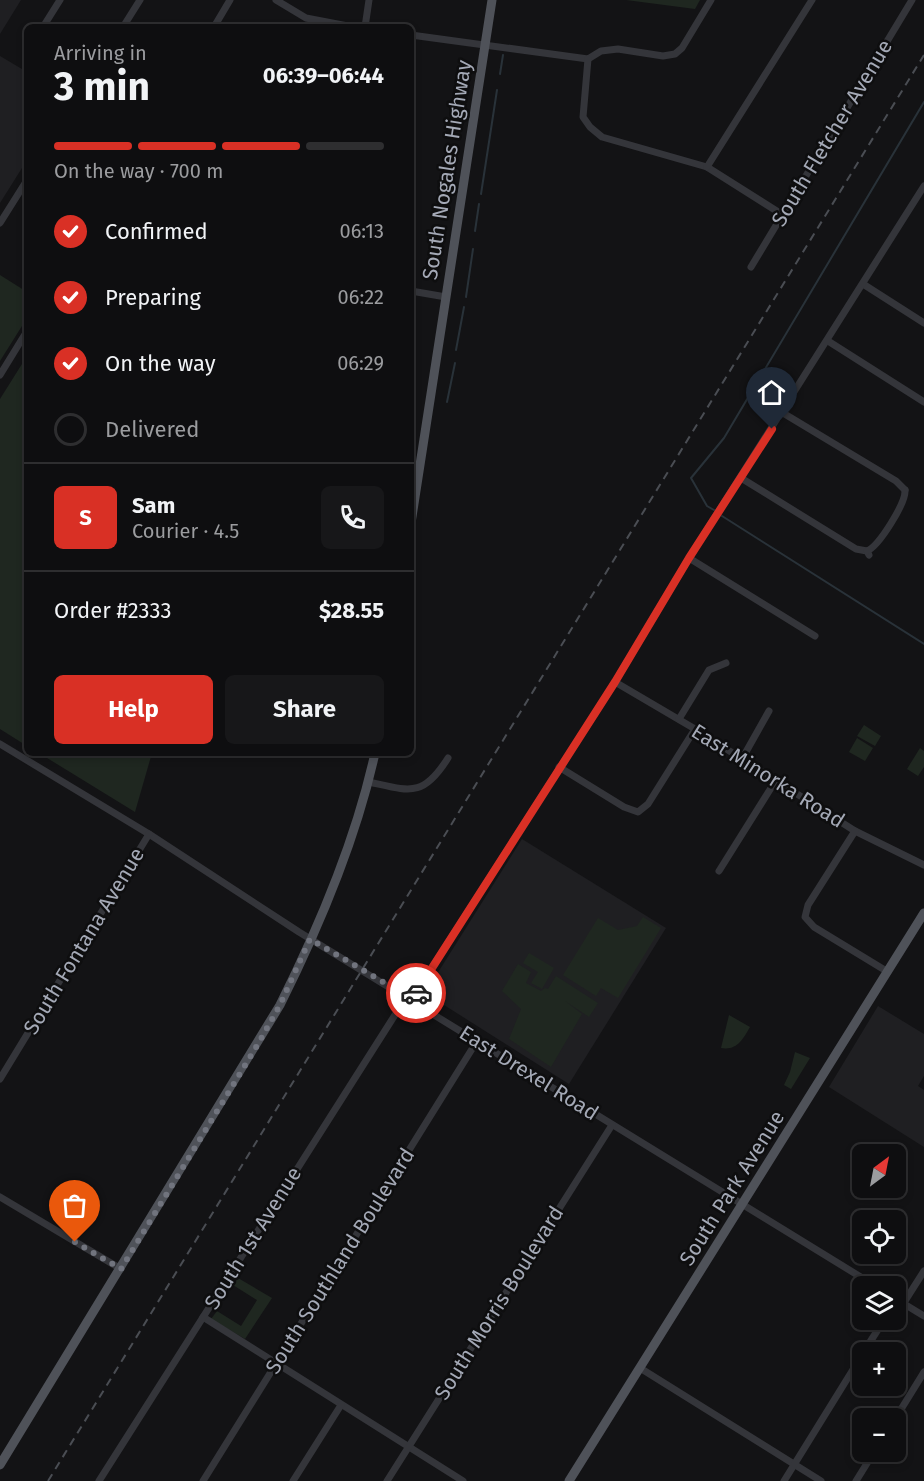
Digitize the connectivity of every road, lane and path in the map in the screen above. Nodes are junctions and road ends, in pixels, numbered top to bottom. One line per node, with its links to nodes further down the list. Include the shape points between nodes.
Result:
1 (60, 0): 10 (street)
2 (140, 0): 11 (street)
3 (230, 0): 12 (street)
4 (276, 0): 13 (street, via 306,18)
5 (369, 0): 14 (street)
6 (492, 0): 16 (main road, South Nogales Highway)
7 (711, 0): 17 (street, via 675,54 663,56 618,49 602,51)
8 (812, 0): 18 (street)
9 (912, 0): 21 (street, South Fletcher Avenue)
10 (45, 24)
11 (125, 24)
12 (216, 24)
13 (337, 24)
14 (365, 24)
15 (414, 35): 16 (street)
16 (484, 45): 17 (street); 26 (main road, South Nogales Highway)
17 (588, 59): 18 (street, via 583,117 590,128 602,137)
18 (707, 166): 21 (street)
19 (924, 186): 24 (street, South 1st Avenue)
20 (24, 193): 22 (street)
21 (783, 215): 23 (street, South Fletcher Avenue)
22 (0, 223)
23 (751, 267)
24 (863, 284): 27 (street); 29 (street, South 1st Avenue)
25 (414, 292): 26 (street)
26 (446, 297): 34 (main road, South Nogales Highway)
27 (924, 322)
28 (24, 336): 30 (street)
29 (828, 341): 31 (street); 32 (street, South 1st Avenue)
30 (0, 375)
31 (924, 402)
32 (783, 413): 33 (street, South 1st Avenue); 33 (street, via 907,490 882,536 868,553 856,549)
33 (741, 478): 35 (street, South 1st Avenue)
34 (414, 504)
35 (689, 558): 36 (street); 38 (street, South 1st Avenue)
36 (815, 636)
37 (726, 663): 40 (street, via 710,670)
38 (615, 682): 40 (street, East Minorka Road); 46 (street, South 1st Avenue)
39 (769, 711): 45 (street)
40 (679, 719): 41 (street, East Minorka Road)
41 (695, 729): 45 (street, East Minorka Road); 46 (street, via 638,814)
42 (0, 744): 50 (street, East Drexel Road)
43 (374, 756): 48 (main road)
44 (448, 758): 48 (street, via 434,781 409,791)
45 (741, 759): 47 (street, East Minorka Road)
46 (559, 767): 56 (street, South 1st Avenue)
47 (776, 780): 49 (street, East Minorka Road); 52 (street)
48 (369, 782): 54 (main road, via 344,858)
49 (855, 831): 51 (street, East Minorka Road); 55 (street, via 803,917)
50 (149, 834): 54 (street, East Drexel Road); 58 (street, South Fontana Avenue)
51 (924, 865)
52 (719, 871)
53 (924, 913): 55 (main road, South Park Avenue)
54 (310, 939): 56 (street, East Drexel Road); 62 (main road, via 258,1044)
55 (888, 972): 61 (main road, South Park Avenue)
56 (409, 998): 57 (street, East Drexel Road); 68 (street, South 1st Avenue)
57 (477, 1041): 59 (street, East Drexel Road); 69 (street, South Southland Boulevard)
58 (0, 1079)
59 (612, 1125): 61 (street, East Drexel Road); 75 (street, South Morris Boulevard)
60 (0, 1197): 62 (street)
61 (743, 1205): 64 (street, East Drexel Road); 70 (main road, South Park Avenue)
62 (121, 1269): 78 (main road)
63 (924, 1271): 65 (street)
64 (859, 1276)
65 (906, 1292)
66 (906, 1306): 67 (street)
67 (924, 1316)
68 (203, 1317): 69 (street); 79 (street, South 1st Avenue)
69 (276, 1364): 73 (street); 80 (street, South Southland Boulevard)
70 (640, 1368): 77 (street); 84 (main road, South Park Avenue)
71 (924, 1371): 74 (street)
72 (852, 1372): 77 (street)
73 (341, 1405): 75 (street); 81 (street)
74 (901, 1408)
75 (409, 1447): 82 (street, South Morris Boulevard); 83 (street)
76 (868, 1462): 87 (street)
77 (794, 1465): 85 (street); 86 (street)
78 (0, 1466)
79 (99, 1481)
80 (203, 1481)
81 (293, 1481)
82 (387, 1481)
83 (463, 1481)
84 (569, 1481)
85 (784, 1481)
86 (821, 1481)
87 (856, 1481)

